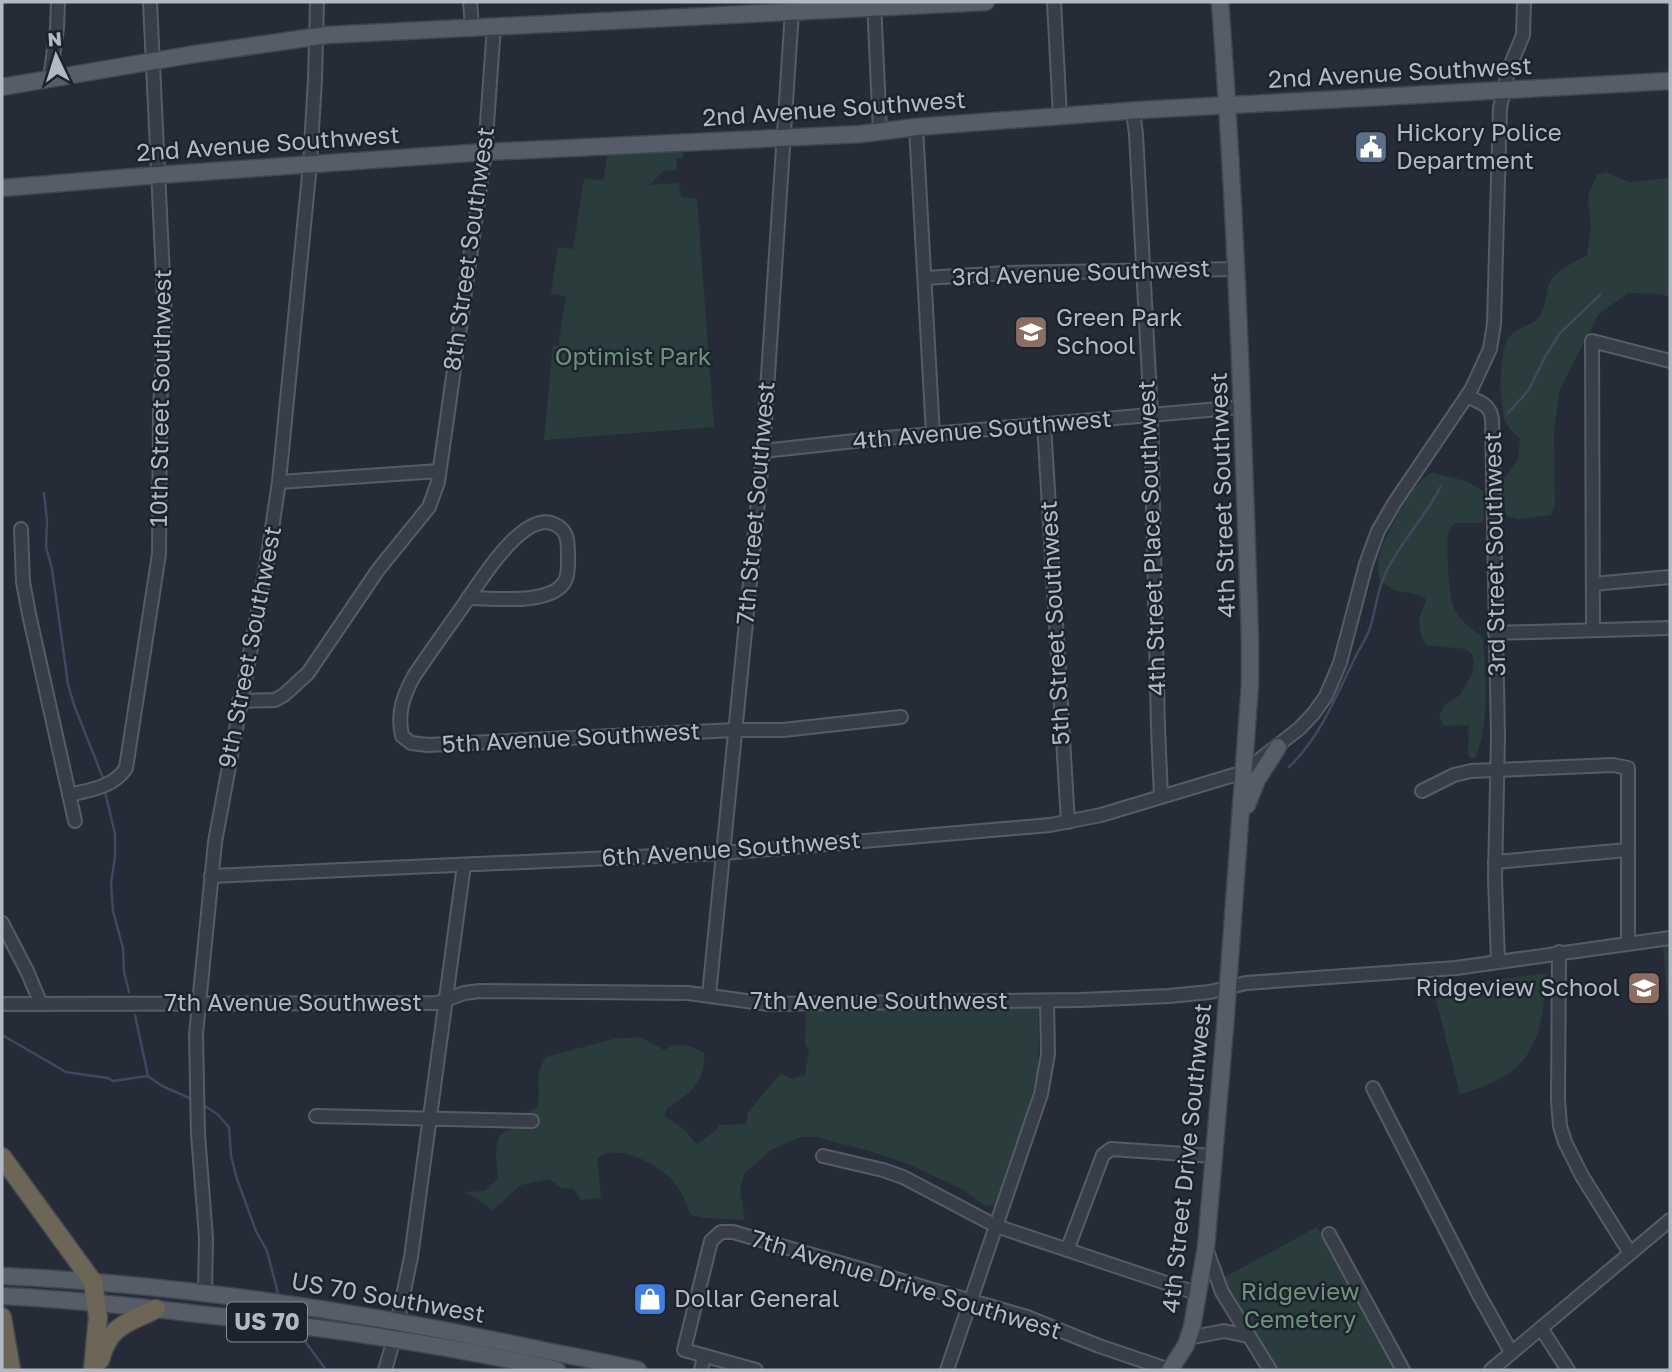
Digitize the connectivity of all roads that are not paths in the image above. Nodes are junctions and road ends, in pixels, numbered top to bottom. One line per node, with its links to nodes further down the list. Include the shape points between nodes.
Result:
1 (58, 2): 15 (street)
2 (150, 2): 14 (street, 10th Street Southwest)
3 (317, 2): 13 (street, 9th Street Southwest)
4 (470, 2): 12 (street)
5 (986, 2): 9 (main road)
6 (1054, 2): 21 (street)
7 (1220, 2): 19 (main road, 4th Street Southwest)
8 (1524, 2): 18 (street, via 1522,41)
9 (874, 4): 10 (main road); 23 (street)
10 (792, 11): 11 (main road); 24 (street, 7th Street Southwest)
11 (494, 26): 12 (main road); 25 (street, 8th Street Southwest)
12 (472, 27): 13 (main road)
13 (317, 36): 14 (main road); 26 (street, 9th Street Southwest)
14 (152, 61): 15 (main road); 27 (street, 10th Street Southwest)
15 (50, 78): 17 (main road)
16 (1670, 81): 18 (main road, 2nd Avenue Southwest)
17 (2, 87)
18 (1503, 89): 19 (main road, 2nd Avenue Southwest); 33 (street, via 1493,334 1485,363)
19 (1229, 106): 20 (main road, 2nd Avenue Southwest); 29 (main road, 4th Street Southwest)
20 (1133, 111): 21 (main road, 2nd Avenue Southwest); 30 (street, 4th Street Place Southwest)
21 (1060, 116): 22 (main road, 2nd Avenue Southwest)
22 (916, 127): 23 (main road, 2nd Avenue Southwest); 31 (street)
23 (880, 132): 24 (main road, 2nd Avenue Southwest)
24 (785, 137): 25 (main road, 2nd Avenue Southwest); 38 (street, 7th Street Southwest)
25 (485, 152): 26 (main road, 2nd Avenue Southwest); 39 (street, 8th Street Southwest)
26 (310, 164): 27 (main road, 2nd Avenue Southwest); 40 (street, 9th Street Southwest)
27 (158, 175): 28 (main road, 2nd Avenue Southwest); 55 (street, 10th Street Southwest, via 165,318 158,570 128,761 120,777 110,783)
28 (2, 188)
29 (1237, 269): 30 (street, 3rd Avenue Southwest); 34 (main road, 4th Street Southwest)
30 (1142, 270): 31 (street, 3rd Avenue Southwest); 35 (street, 4th Street Place Southwest)
31 (925, 278): 37 (street)
32 (1670, 361): 43 (street, via 1592,341)
33 (1467, 396): 47 (street, 3rd Street Southwest, via 1486,405 1492,419); 51 (street, 6th Avenue Southwest, via 1378,531 1326,696)
34 (1242, 407): 35 (street, 4th Avenue Southwest); 53 (main road, 4th Street Southwest, via 1250,639)
35 (1151, 415): 36 (street, 4th Avenue Southwest); 56 (street, 4th Street Place Southwest)
36 (1044, 424): 37 (street, 4th Avenue Southwest); 58 (street, 5th Street Southwest)
37 (933, 435): 38 (street, 4th Avenue Southwest)
38 (763, 451): 50 (street, 7th Street Southwest)
39 (439, 471): 40 (street); 48 (street, 8th Street Southwest, via 429,507 378,570 308,673 275,700)
40 (279, 482): 48 (street, 9th Street Southwest)
41 (21, 528): 55 (street, via 23,582)
42 (1670, 577): 43 (street)
43 (1593, 584): 46 (street)
44 (468, 598): 44 (street, 5th Avenue Southwest, via 501,553 529,527 550,522 562,528 568,571 558,589 543,597); 50 (street, 5th Avenue Southwest, via 404,694 399,726 411,743)
45 (1670, 628): 46 (street)
46 (1593, 630): 47 (street)
47 (1496, 633): 52 (street, 3rd Street Southwest)
48 (239, 701): 64 (street, 9th Street Southwest)
49 (901, 716): 50 (street, 5th Avenue Southwest, via 783,730)
50 (735, 730): 61 (street, 7th Street Southwest)
51 (1278, 747): 53 (street, 6th Avenue Southwest); 59 (main road, via 1253,789)
52 (1498, 769): 54 (street, via 1454,775); 60 (street, via 1628,768); 62 (street, 3rd Street Southwest)
53 (1244, 772): 56 (street, 6th Avenue Southwest); 59 (main road, 4th Street Southwest)
54 (1422, 791)
55 (69, 795): 57 (street)
56 (1161, 797): 58 (street, 6th Avenue Southwest)
57 (75, 821)
58 (1068, 822): 61 (street, 6th Avenue Southwest)
59 (1238, 838): 70 (main road, 4th Street Southwest)
60 (1627, 849): 62 (street); 67 (street)
61 (723, 853): 63 (street, 6th Avenue Southwest); 71 (street, 7th Street Southwest)
62 (1495, 862): 69 (street, 3rd Street Southwest)
63 (464, 865): 64 (street, 6th Avenue Southwest); 72 (street)
64 (211, 876): 74 (street, 9th Street Southwest)
65 (2, 923): 76 (street)
66 (1670, 938): 67 (street, 7th Avenue Southwest)
67 (1628, 943): 68 (street, 7th Avenue Southwest)
68 (1559, 952): 69 (street, 7th Avenue Southwest); 89 (street, via 1560,1126 1581,1176)
69 (1498, 961): 70 (street, 7th Avenue Southwest)
70 (1228, 987): 73 (street, 7th Avenue Southwest, via 1191,995); 82 (main road, 4th Street Drive Southwest)
71 (709, 995): 72 (street, 7th Avenue Southwest, via 480,991); 73 (street, 7th Avenue Southwest, via 768,1004)
72 (446, 1000): 74 (street, 7th Avenue Southwest); 79 (street)
73 (1047, 1001): 85 (street, via 1048,1054 1041,1094)
74 (199, 1003): 76 (street, 7th Avenue Southwest); 92 (street, 9th Street Southwest, via 195,1070)
75 (2, 1004): 76 (street, 7th Avenue Southwest)
76 (41, 1004)
77 (1373, 1088): 104 (street)
78 (316, 1116): 79 (street)
79 (430, 1120): 80 (street); 99 (street)
80 (532, 1121)
81 (822, 1156): 85 (street, via 903,1177)
82 (1214, 1156): 87 (main road, 4th Street Drive Southwest); 88 (street, via 1111,1149 1103,1155)
83 (2, 1157): 91 (highway)
84 (1670, 1220): 89 (street)
85 (996, 1226): 88 (street); 95 (street)
86 (1329, 1234): 117 (street)
87 (1206, 1247): 93 (main road, 4th Street Drive Southwest); 101 (street, via 1218,1284)
88 (1068, 1248): 93 (street)
89 (1630, 1253): 100 (street)
90 (2, 1276): 91 (main road, US 70 Southwest / US 70)
91 (93, 1282): 92 (main road, US 70 Southwest / US 70); 96 (highway)
92 (205, 1293): 99 (main road, US 70 Southwest / US 70)
93 (1199, 1294): 102 (main road, 4th Street Drive Southwest)
94 (2, 1296): 96 (main road, US 70 Southwest / US 70)
95 (970, 1301): 105 (street, 7th Avenue Drive Southwest, via 721,1232 711,1241 684,1349); 114 (street); 115 (street, 7th Avenue Drive Southwest)
96 (97, 1302): 97 (main road, US 70 Southwest / US 70); 107 (highway)
97 (156, 1309): 103 (main road, US 70 Southwest / US 70); 108 (highway, via 113,1332 103,1349)
98 (2, 1317): 106 (highway)
99 (398, 1320): 103 (street); 111 (main road, US 70 Southwest / US 70)
100 (1541, 1328): 104 (street); 119 (street)
101 (1248, 1336): 102 (street, via 1224,1331); 116 (street)
102 (1188, 1338): 115 (main road, 4th Street Drive Southwest)
103 (394, 1339): 109 (street); 110 (main road, US 70 Southwest / US 70)
104 (1511, 1352): 118 (street)
105 (705, 1356): 112 (street); 113 (street)
106 (11, 1370)
107 (93, 1370)
108 (99, 1370)
109 (385, 1370)
110 (557, 1370)
111 (638, 1370)
112 (701, 1370)
113 (756, 1370)
114 (947, 1370)
115 (1170, 1370)
116 (1270, 1370)
117 (1403, 1370)
118 (1491, 1370)
119 (1568, 1370)

